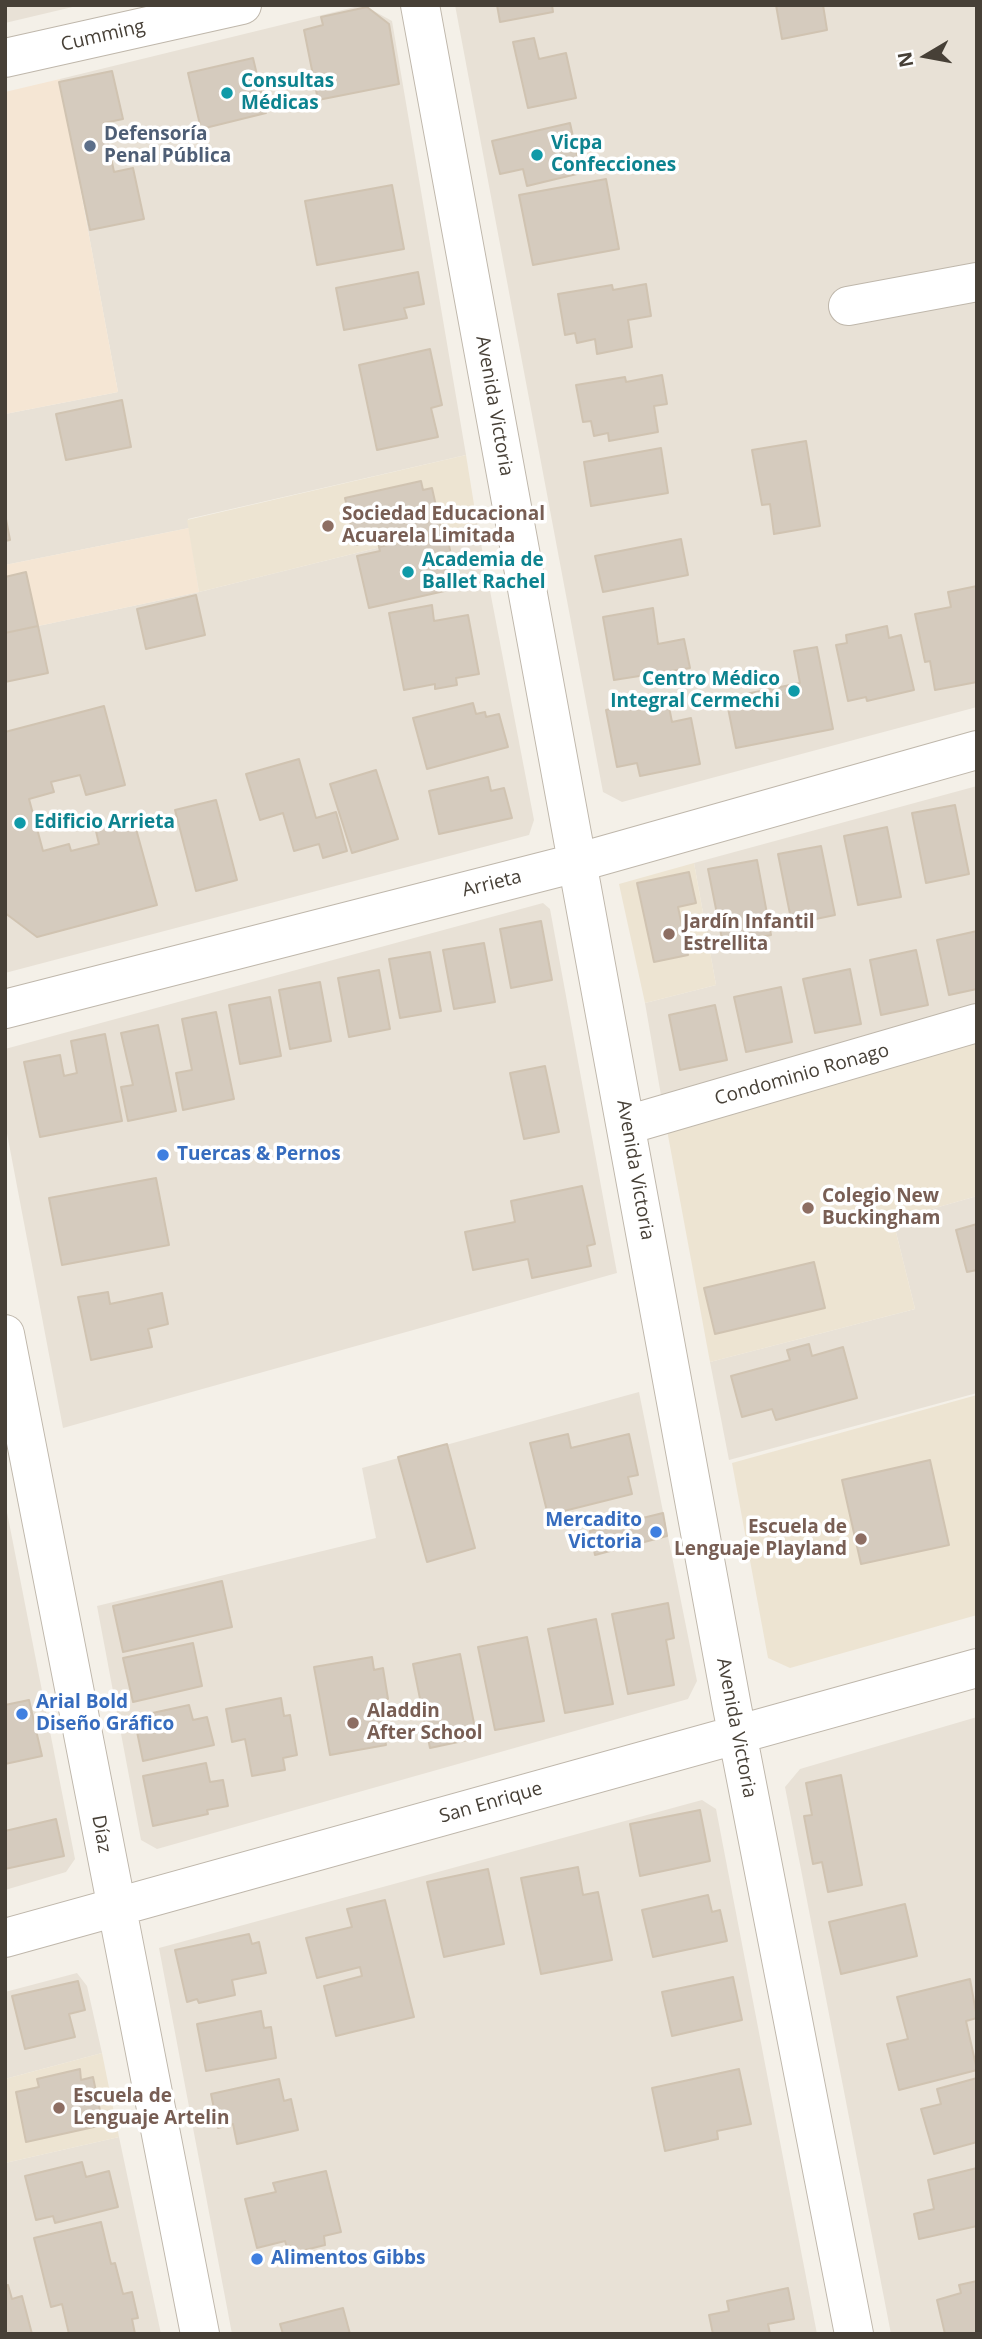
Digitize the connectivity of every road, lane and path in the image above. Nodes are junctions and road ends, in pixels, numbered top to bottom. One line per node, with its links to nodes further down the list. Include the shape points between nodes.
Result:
1 (242, 5): 3 (street, Cumming)
2 (420, 5): 7 (street, Avenida Victoria)
3 (5, 58)
4 (977, 282): 5 (street)
5 (848, 306)
6 (977, 750): 7 (street, Arrieta)
7 (576, 863): 8 (street, Arrieta); 10 (street, Avenida Victoria)
8 (5, 1009)
9 (977, 1023): 10 (street, Condominio Ronago)
10 (627, 1125): 14 (street, Avenida Victoria)
11 (5, 1334): 12 (street, Díaz)
12 (11, 1399): 15 (street, Díaz)
13 (977, 1668): 14 (street, San Enrique)
14 (737, 1734): 15 (street, San Enrique); 18 (street, Avenida Victoria)
15 (116, 1907): 16 (street, San Enrique); 17 (street, Díaz)
16 (5, 1938)
17 (200, 2334)
18 (854, 2334)

